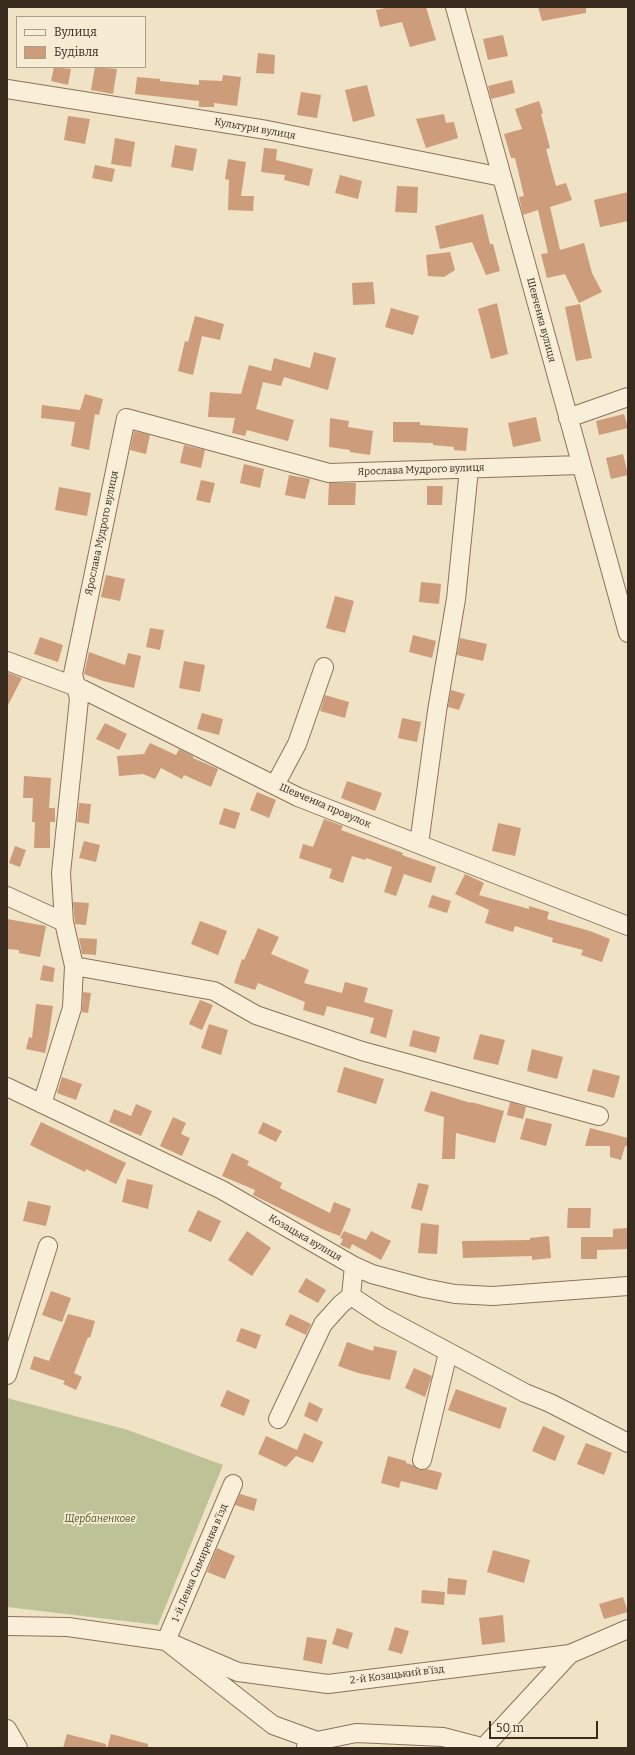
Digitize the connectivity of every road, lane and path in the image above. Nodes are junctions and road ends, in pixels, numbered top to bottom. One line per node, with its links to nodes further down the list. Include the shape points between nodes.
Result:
1 (455, 7): 3 (street, Шевченка вулиця)
2 (8, 92): 3 (street, Культури вулиця, via 267,130)
3 (502, 177): 5 (street, Шевченка вулиця)
4 (628, 397): 5 (street)
5 (568, 418): 6 (street, Шевченка вулиця)
6 (581, 465): 7 (street, Ярослава Мудрого вулиця); 8 (street, Шевченка вулиця)
7 (469, 469): 11 (street, Ярослава Мудрого вулиця, via 329,473 126,418 73,674); 13 (street, via 456,599 437,710)
8 (628, 633)
9 (7, 661): 11 (street, Шевченка провулок)
10 (324, 667): 12 (street, via 297,744)
11 (76, 687): 12 (street, Шевченка провулок); 15 (street, Ярослава Мудрого вулиця, via 79,699 61,874)
12 (275, 786): 13 (street, Шевченка провулок)
13 (419, 844): 16 (street, Шевченка провулок)
14 (7, 896): 15 (street)
15 (64, 922): 17 (street, Ярослава Мудрого вулиця)
16 (628, 926)
17 (74, 966): 19 (street, Ярослава Мудрого вулиця, via 72,1008); 20 (street, via 214,991 256,1015 362,1051)
18 (7, 1087): 19 (street, Козацька вулиця)
19 (42, 1104): 22 (street, Козацька вулиця, via 222,1190)
20 (598, 1116)
21 (48, 1246): 26 (street)
22 (354, 1266): 23 (street, Козацька вулиця, via 372,1274 455,1294 493,1296); 24 (street)
23 (628, 1286)
24 (351, 1296): 25 (street, via 384,1318); 27 (street, via 322,1324)
25 (448, 1353): 28 (street); 29 (street)
26 (7, 1375)
27 (278, 1420)
28 (628, 1443)
29 (422, 1460)
30 (233, 1484): 33 (street, 1-й Левка Симиренка в’їзд)
31 (7, 1626): 33 (street, via 68,1626)
32 (628, 1629): 34 (street, 2-й Козацький в’їзд)
33 (166, 1641): 34 (street, 2-й Козацький в’їзд, via 238,1672 328,1684); 36 (street, via 273,1725)
34 (570, 1654): 37 (street)
35 (7, 1729): 38 (street)
36 (311, 1745): 37 (street, via 356,1734 372,1734 443,1736)
37 (485, 1747)
38 (18, 1748)

